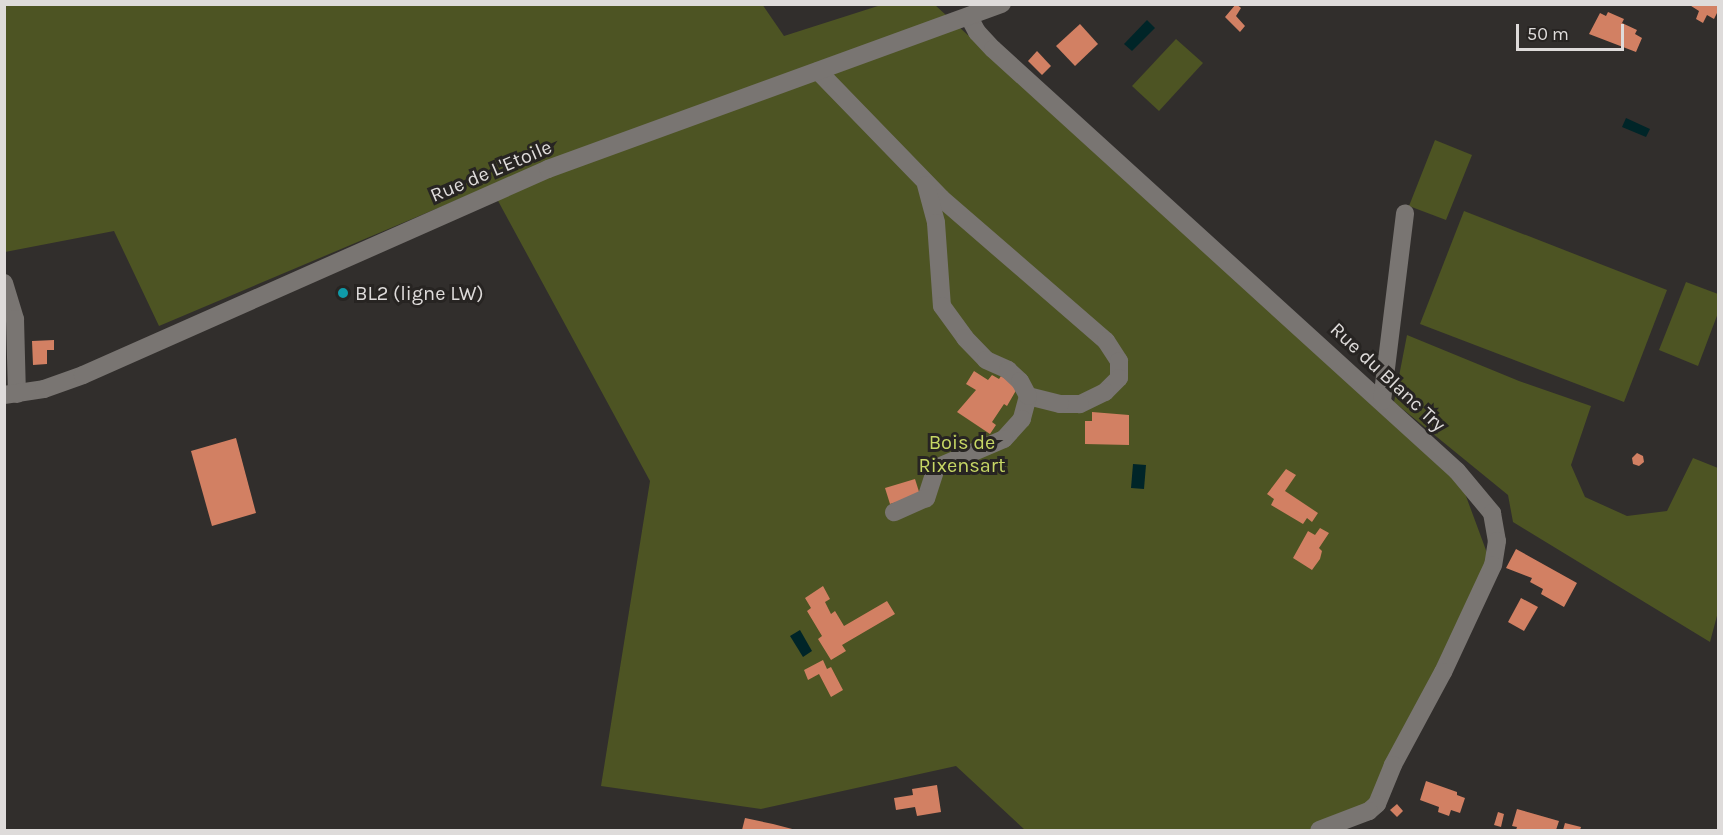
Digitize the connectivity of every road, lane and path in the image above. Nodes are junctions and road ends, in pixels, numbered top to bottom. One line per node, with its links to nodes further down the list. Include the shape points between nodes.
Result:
1 (1002, 4): 2 (street, Rue de L'Etoile)
2 (969, 17): 3 (street, Rue de L'Etoile); 9 (street, Rue du Blanc Try, via 993,48)
3 (818, 72): 4 (street); 7 (street, Rue de L'Etoile, via 548,169 83,375 44,389)
4 (926, 183): 8 (street, via 936,223 942,306 986,360 1008,370); 8 (street, via 1106,340 1119,361 1119,378 1105,392 1080,404 1060,404)
5 (1405, 213): 9 (street)
6 (4, 283): 7 (street, via 15,319)
7 (11, 394)
8 (1028, 396): 10 (street, via 1022,419 1004,439 936,468 926,498)
9 (1382, 401): 11 (street, Rue du Blanc Try, via 1485,502 1495,522 1497,550 1443,672 1393,765 1376,806)
10 (894, 512)
11 (1319, 831)

